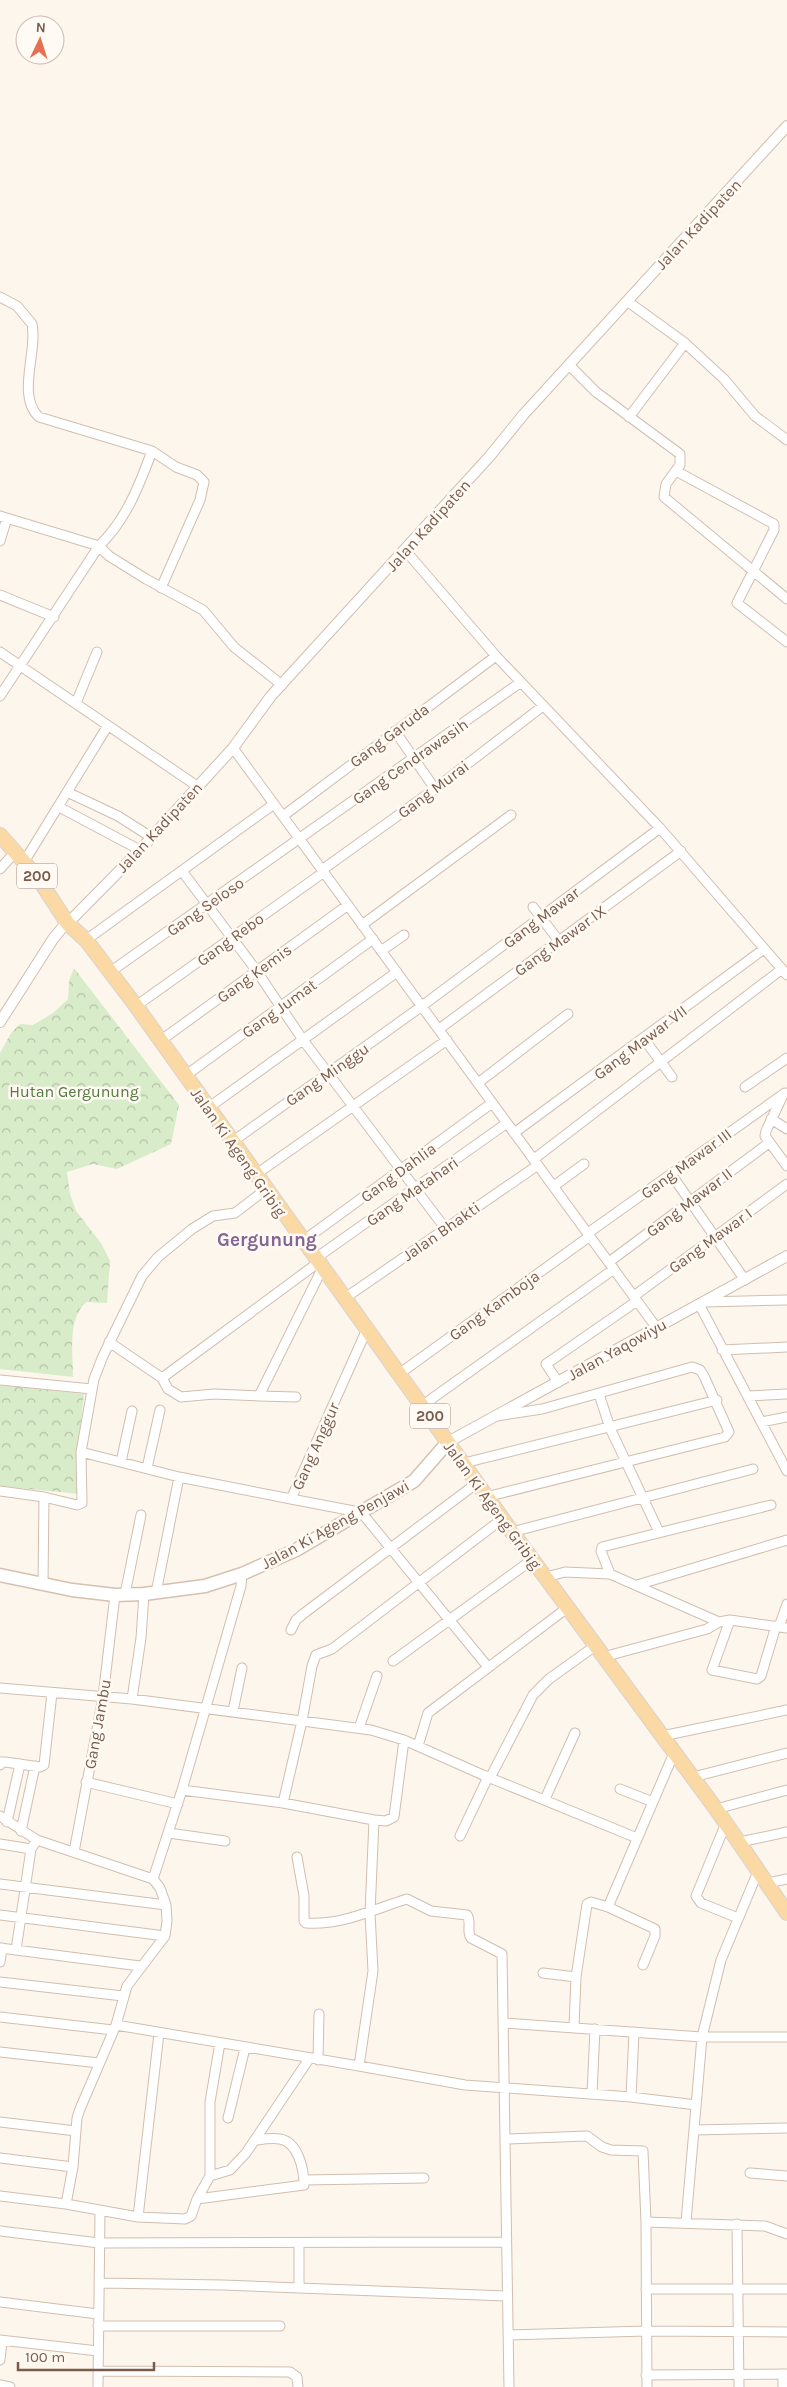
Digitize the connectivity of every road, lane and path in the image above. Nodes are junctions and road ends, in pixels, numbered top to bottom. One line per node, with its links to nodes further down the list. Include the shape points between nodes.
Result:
1 (787, 126): 3 (street, Jalan Kadipaten)
2 (0, 297): 8 (street, via 17,306 32,324 29,397 35,413 54,423)
3 (627, 302): 4 (street); 5 (street, Jalan Kadipaten)
4 (685, 343): 6 (street); 7 (street, via 724,379 755,416)
5 (569, 365): 6 (street, via 596,392); 13 (street, Jalan Kadipaten)
6 (630, 417): 9 (street, via 680,454 682,461)
7 (787, 440)
8 (152, 451): 12 (street, via 124,514); 15 (street, via 176,467 200,476 204,484 200,500)
9 (676, 471): 14 (street, via 666,484 664,496); 14 (street, via 774,524 774,530)
10 (4, 517): 11 (street); 12 (street)
11 (0, 541)
12 (100, 546): 15 (street, via 109,556); 18 (street)
13 (405, 550): 22 (street); 25 (street, Jalan Kadipaten)
14 (752, 569): 17 (street); 19 (street, via 737,600 738,606)
15 (160, 588): 25 (street, via 203,610 234,647)
16 (0, 595): 18 (street)
17 (786, 597)
18 (54, 617): 23 (street)
19 (787, 642)
20 (0, 652): 23 (street)
21 (97, 652): 27 (street)
22 (496, 656): 24 (street); 30 (street, Gang Garuda)
23 (21, 666): 26 (street); 27 (street)
24 (521, 682): 28 (street); 32 (street, Gang Cendrawasih)
25 (282, 685): 31 (street, Jalan Kadipaten)
26 (0, 696)
27 (76, 703): 29 (street)
28 (543, 706): 34 (street, Gang Murai); 40 (street)
29 (107, 727): 33 (street); 35 (street)
30 (395, 731): 32 (street); 39 (street, Gang Garuda)
31 (233, 748): 33 (street, Jalan Kadipaten); 36 (street)
32 (413, 758): 34 (street); 43 (street, Gang Cendrawasih)
33 (197, 786): 42 (street, Jalan Kadipaten)
34 (435, 789): 49 (street, Gang Murai)
35 (67, 792): 37 (street); 42 (street, via 118,816)
36 (274, 804): 39 (street); 48 (street)
37 (59, 807): 44 (street); 46 (street)
38 (511, 815): 55 (street)
39 (282, 816): 43 (street)
40 (660, 828): 45 (street); 53 (street, Gang Mawar)
41 (0, 835): 46 (main road, Jalan Ki Ageng Gribig / 200)
42 (151, 838): 44 (street, Jalan Kadipaten)
43 (299, 839): 49 (street); 50 (street, Gang Seloso)
44 (140, 850): 54 (street, Jalan Kadipaten)
45 (681, 851): 60 (street, Gang Mawar IX); 61 (street)
46 (20, 857): 47 (street); 54 (main road, Jalan Ki Ageng Gribig / 200, via 38,878)
47 (0, 869)
48 (182, 871): 50 (street); 59 (street)
49 (323, 871): 51 (street); 57 (street, Gang Rebo)
50 (207, 905): 57 (street); 64 (street, Gang Seloso)
51 (348, 905): 55 (street); 63 (street, Gang Kemis)
52 (533, 907): 53 (street)
53 (541, 917): 60 (street); 69 (street, Gang Mawar)
54 (66, 924): 59 (main road, Jalan Ki Ageng Gribig / 200); 71 (street, Jalan Kadipaten)
55 (362, 924): 58 (street)
56 (404, 936): 62 (street)
57 (231, 939): 63 (street); 67 (street, Gang Rebo)
58 (373, 939): 62 (street); 68 (street, Gang Jumat)
59 (86, 940): 64 (main road, Jalan Ki Ageng Gribig / 200)
60 (559, 941): 72 (street, Gang Mawar IX)
61 (764, 949): 66 (street); 73 (street, Gang Mawar VII)
62 (381, 951): 65 (street)
63 (256, 970): 68 (street); 76 (street, Gang Kemis)
64 (110, 972): 67 (main road, Jalan Ki Ageng Gribig / 200)
65 (397, 972): 69 (street); 74 (street)
66 (785, 972): 78 (street, Jalan Bhakti)
67 (136, 1006): 76 (main road, Jalan Ki Ageng Gribig / 200)
68 (281, 1006): 74 (street); 80 (street, Gang Jumat)
69 (422, 1006): 72 (street); 79 (street, Gang Minggu)
70 (568, 1014): 82 (street)
71 (0, 1022)
72 (439, 1030): 75 (street)
73 (644, 1039): 78 (street); 91 (street, Gang Mawar VII)
74 (303, 1040): 79 (street); 87 (street)
75 (447, 1040): 82 (street); 86 (street)
76 (160, 1041): 80 (main road, Jalan Ki Ageng Gribig / 200)
77 (787, 1058): 83 (street)
78 (661, 1063): 81 (street); 94 (street, Jalan Bhakti)
79 (330, 1073): 86 (street); 92 (street, Gang Minggu)
80 (185, 1076): 87 (main road, Jalan Ki Ageng Gribig / 200)
81 (672, 1077)
82 (478, 1082): 85 (street)
83 (745, 1087)
84 (786, 1091): 88 (street); 98 (street, Gang Mawar III)
85 (492, 1102): 89 (street); 97 (street, Gang Dahlia)
86 (353, 1105): 97 (street); 99 (street)
87 (208, 1108): 92 (main road, Jalan Ki Ageng Gribig / 200)
88 (771, 1119): 90 (street); 93 (street, via 766,1131)
89 (507, 1122): 91 (street); 102 (street, Gang Matahari)
90 (787, 1129)
91 (514, 1133): 94 (street)
92 (232, 1142): 99 (main road, Jalan Ki Ageng Gribig / 200)
93 (770, 1143): 96 (street); 104 (street, Gang Mawar II)
94 (536, 1162): 101 (street); 105 (street, Jalan Bhakti)
95 (584, 1164): 101 (street)
96 (787, 1166)
97 (402, 1170): 102 (street); 108 (street, Gang Dahlia)
98 (671, 1174): 104 (street); 106 (street, Gang Mawar III)
99 (255, 1175): 103 (main road, Jalan Ki Ageng Gribig / 200)
100 (787, 1184): 107 (street, Gang Mawar I)
101 (554, 1186): 106 (street)
102 (416, 1189): 105 (street); 110 (street, Gang Matahari)
103 (265, 1190): 108 (main road, Jalan Ki Ageng Gribig / 200); 119 (street, via 235,1212 218,1214 203,1221 158,1258 142,1276)
104 (691, 1201): 107 (street); 111 (street, Gang Mawar II)
105 (445, 1228): 113 (street, Jalan Bhakti)
106 (589, 1235): 111 (street); 122 (street, Gang Kamboja)
107 (716, 1236): 112 (street); 114 (street, Gang Mawar I)
108 (303, 1241): 110 (main road, Jalan Ki Ageng Gribig / 200)
109 (787, 1256): 112 (street, Jalan Yaqowiyu)
110 (319, 1262): 113 (main road, Jalan Ki Ageng Gribig / 200); 123 (street, Gang Matahari); 129 (street)
111 (611, 1265): 114 (street); 133 (street, Gang Mawar II)
112 (745, 1280): 116 (street, Jalan Yaqowiyu)
113 (345, 1298): 118 (main road, Jalan Ki Ageng Gribig / 200)
114 (636, 1298): 117 (street); 125 (street, Gang Mawar I, via 546,1364)
115 (787, 1300): 116 (street)
116 (702, 1303): 117 (street, Jalan Yaqowiyu); 121 (street)
117 (656, 1327): 125 (street, Jalan Yaqowiyu)
118 (368, 1329): 122 (main road, Jalan Ki Ageng Gribig / 200); 154 (street, Gang Anggur)
119 (109, 1342): 123 (street); 126 (street)
120 (787, 1347): 121 (street)
121 (722, 1350): 130 (street)
122 (399, 1374): 133 (main road, Jalan Ki Ageng Gribig / 200)
123 (162, 1378): 129 (street, via 168,1389 181,1397 214,1394)
124 (0, 1380): 126 (street)
125 (558, 1382): 136 (street, Jalan Yaqowiyu)
126 (92, 1390): 141 (street)
127 (599, 1394): 132 (street, via 692,1367 700,1370); 136 (street, via 542,1409); 139 (street)
128 (787, 1394): 130 (street)
129 (259, 1396): 131 (street)
130 (748, 1396): 138 (street)
131 (296, 1397)
132 (716, 1400): 139 (street); 142 (street, via 729,1430 728,1436)
133 (423, 1405): 140 (main road, Jalan Ki Ageng Gribig / 200)
134 (160, 1410): 145 (street)
135 (132, 1411): 143 (street)
136 (495, 1416): 140 (street, Jalan Yaqowiyu)
137 (787, 1417): 138 (street)
138 (761, 1422): 147 (street)
139 (610, 1428): 142 (street); 144 (street)
140 (448, 1442): 144 (main road, Jalan Ki Ageng Gribig / 200); 156 (main road, Jalan Ki Ageng Penjawi, via 414,1480)
141 (81, 1452): 143 (street); 151 (street, via 82,1503 77,1505)
142 (624, 1461): 152 (street); 153 (street)
143 (121, 1462): 145 (street)
144 (464, 1464): 149 (main road, Jalan Ki Ageng Gribig / 200)
145 (147, 1468): 148 (street)
146 (752, 1469): 153 (street)
147 (787, 1470)
148 (179, 1476): 154 (street); 171 (street)
149 (477, 1483): 152 (main road, Jalan Ki Ageng Gribig / 200); 162 (street)
150 (0, 1491): 151 (street)
151 (44, 1497): 169 (street)
152 (486, 1497): 158 (main road, Jalan Ki Ageng Gribig / 200)
153 (641, 1498): 159 (street); 160 (street)
154 (291, 1500): 156 (street, Gang Anggur)
155 (771, 1505): 160 (street)
156 (360, 1512): 162 (street); 164 (main road, Jalan Ki Ageng Penjawi, via 296,1550)
157 (141, 1515): 172 (street, Gang Jambu)
158 (502, 1519): 159 (main road, Jalan Ki Ageng Gribig / 200); 168 (street)
159 (512, 1532): 163 (main road, Jalan Ki Ageng Gribig / 200)
160 (659, 1532): 165 (street, via 602,1547)
161 (787, 1540): 170 (street)
162 (392, 1549): 168 (street); 179 (street, via 303,1614)
163 (533, 1560): 167 (main road, Jalan Ki Ageng Gribig / 200); 175 (street)
164 (242, 1574): 171 (main road, Jalan Ki Ageng Penjawi, via 205,1586); 189 (street)
165 (610, 1574): 167 (street, via 565,1572); 170 (street)
166 (0, 1575): 169 (main road, Jalan Ki Ageng Penjawi)
167 (546, 1577): 174 (main road, Jalan Ki Ageng Gribig / 200)
168 (419, 1582): 175 (street); 192 (street, via 332,1649 316,1655)
169 (43, 1583): 172 (main road, Jalan Ki Ageng Penjawi)
170 (637, 1585): 177 (street)
171 (150, 1593): 172 (main road, Jalan Ki Ageng Penjawi); 188 (street)
172 (120, 1595): 187 (street, Gang Jambu)
173 (787, 1604): 178 (street)
174 (567, 1608): 180 (main road, Jalan Ki Ageng Gribig / 200); 182 (street)
175 (450, 1620): 181 (street); 182 (street)
176 (730, 1620): 177 (street); 178 (street); 178 (street, via 712,1670 757,1679)
177 (720, 1622): 180 (street, via 707,1628)
178 (781, 1627)
179 (291, 1630)
180 (599, 1651): 195 (main road, Jalan Ki Ageng Gribig / 200); 204 (street, via 543,1684 533,1695)
181 (393, 1661)
182 (488, 1667): 197 (street, via 428,1713)
183 (242, 1668): 191 (street)
184 (376, 1676): 193 (street)
185 (0, 1688): 186 (street)
186 (52, 1693): 187 (street); 202 (street, via 46,1761 44,1765)
187 (103, 1697): 188 (street); 205 (street, Gang Jambu)
188 (132, 1699): 189 (street)
189 (206, 1708): 191 (street); 207 (street)
190 (787, 1710): 195 (street)
191 (233, 1711): 192 (street)
192 (302, 1721): 193 (street); 211 (street)
193 (359, 1728): 196 (street)
194 (575, 1733): 209 (street)
195 (662, 1736): 198 (main road, Jalan Ki Ageng Gribig / 200)
196 (404, 1740): 197 (street); 215 (street, via 394,1817 386,1821)
197 (418, 1746): 204 (street)
198 (674, 1753): 203 (main road, Jalan Ki Ageng Gribig / 200); 210 (street)
199 (787, 1754): 203 (street)
200 (20, 1764): 201 (street, via 1,1762); 202 (street); 214 (street)
201 (0, 1765)
202 (35, 1766): 217 (street)
203 (693, 1777): 213 (main road, Jalan Ki Ageng Gribig / 200)
204 (489, 1778): 209 (street); 220 (street)
205 (86, 1782): 212 (street); 227 (street, Gang Jambu)
206 (620, 1789): 210 (street)
207 (182, 1790): 211 (street); 212 (street)
208 (787, 1790): 213 (street)
209 (545, 1799): 221 (street)
210 (653, 1802): 221 (street)
211 (283, 1803): 215 (street)
212 (178, 1804): 218 (street)
213 (716, 1809): 216 (main road, Jalan Ki Ageng Gribig / 200)
214 (4, 1819): 217 (street)
215 (374, 1820): 237 (street)
216 (726, 1823): 224 (main road, Jalan Ki Ageng Gribig / 200); 241 (street, via 696,1896 701,1903)
217 (21, 1831): 222 (street)
218 (169, 1832): 223 (street); 230 (street)
219 (787, 1832): 224 (street)
220 (460, 1836)
221 (637, 1838): 236 (street)
222 (37, 1840): 226 (street); 227 (street)
223 (225, 1841)
224 (740, 1842): 229 (main road, Jalan Ki Ageng Gribig / 200)
225 (0, 1844): 226 (street)
226 (31, 1849): 234 (street)
227 (74, 1852): 230 (street)
228 (297, 1857): 237 (street, via 305,1922 329,1923)
229 (758, 1869): 232 (main road, Jalan Ki Ageng Gribig / 200); 241 (street)
230 (153, 1879): 235 (street)
231 (787, 1879): 232 (street)
232 (768, 1883): 238 (main road, Jalan Ki Ageng Gribig / 200)
233 (0, 1884): 234 (street)
234 (26, 1887): 235 (street); 240 (street)
235 (166, 1905): 242 (street)
236 (608, 1907): 246 (street, via 655,1930 656,1936); 249 (street, via 591,1902 587,1904)
237 (370, 1913): 254 (street, via 407,1899 431,1911 467,1915 471,1938 502,1954); 267 (street, via 373,1971)
238 (787, 1913)
239 (0, 1915): 240 (street)
240 (20, 1918): 242 (street); 244 (street)
241 (738, 1918): 260 (street, via 721,1960)
242 (165, 1936): 247 (street)
243 (1, 1948): 244 (street); 245 (street)
244 (16, 1950): 247 (street)
245 (0, 1962)
246 (644, 1965)
247 (140, 1966): 251 (street)
248 (543, 1973): 249 (street)
249 (576, 1977): 256 (street)
250 (0, 1982): 251 (street)
251 (123, 1996): 255 (street)
252 (319, 2014): 265 (street)
253 (0, 2016): 255 (street)
254 (503, 2023): 256 (street); 268 (street)
255 (114, 2027): 259 (street); 266 (street)
256 (574, 2027): 257 (street)
257 (595, 2029): 258 (street); 269 (street)
258 (634, 2032): 260 (street); 270 (street)
259 (159, 2033): 262 (street); 290 (street)
260 (702, 2037): 261 (street); 271 (street)
261 (787, 2037)
262 (220, 2043): 263 (street); 282 (street, via 210,2102)
263 (245, 2048): 265 (street); 272 (street)
264 (0, 2052): 266 (street)
265 (313, 2059): 267 (street); 277 (street)
266 (99, 2063): 276 (street, via 77,2118)
267 (359, 2066): 268 (street)
268 (503, 2089): 269 (street); 278 (street)
269 (592, 2094): 270 (street)
270 (631, 2097): 271 (street)
271 (696, 2105): 275 (street)
272 (228, 2118)
273 (0, 2122): 276 (street)
274 (787, 2128): 275 (street)
275 (695, 2130): 292 (street)
276 (76, 2131): 280 (street)
277 (257, 2140): 282 (street, via 233,2168); 285 (street, via 278,2138 294,2148)
278 (505, 2140): 291 (street, via 587,2136 611,2150 642,2151); 296 (street)
279 (0, 2158): 280 (street)
280 (72, 2167): 288 (street)
281 (750, 2173): 283 (street)
282 (210, 2176): 287 (street)
283 (787, 2176)
284 (424, 2178): 285 (street)
285 (304, 2180): 287 (street, via 304,2185)
286 (0, 2196): 288 (street)
287 (197, 2199): 290 (street, via 191,2216 186,2219)
288 (66, 2204): 289 (street)
289 (100, 2212): 290 (street); 297 (street)
290 (138, 2216)
291 (646, 2222): 292 (street); 301 (street)
292 (686, 2222): 293 (street)
293 (737, 2224): 295 (street, via 773,2228); 302 (street)
294 (0, 2231): 297 (street)
295 (787, 2234)
296 (506, 2242): 298 (street); 304 (street)
297 (99, 2243): 298 (street); 299 (street)
298 (299, 2243): 300 (street)
299 (100, 2283): 300 (street); 306 (street)
300 (299, 2288): 304 (street)
301 (646, 2289): 302 (street); 309 (street)
302 (737, 2289): 303 (street); 310 (street)
303 (787, 2289)
304 (506, 2296): 312 (street)
305 (0, 2302): 306 (street)
306 (98, 2314): 307 (street)
307 (98, 2326): 308 (street); 314 (street)
308 (280, 2326)
309 (646, 2331): 310 (street); 312 (street); 317 (street)
310 (738, 2332): 311 (street); 318 (street)
311 (787, 2332)
312 (508, 2335): 324 (street)
313 (1, 2340): 314 (street); 315 (street)
314 (98, 2351): 316 (street)
315 (0, 2360)
316 (99, 2371): 322 (street); 323 (street, via 290,2372 297,2377)
317 (646, 2374): 318 (street); 325 (street)
318 (738, 2374): 319 (street); 326 (street)
319 (785, 2374): 327 (street)
320 (0, 2385): 321 (street)
321 (10, 2387)
322 (98, 2387)
323 (298, 2387)
324 (509, 2387)
325 (647, 2387)
326 (739, 2387)
327 (783, 2387)

